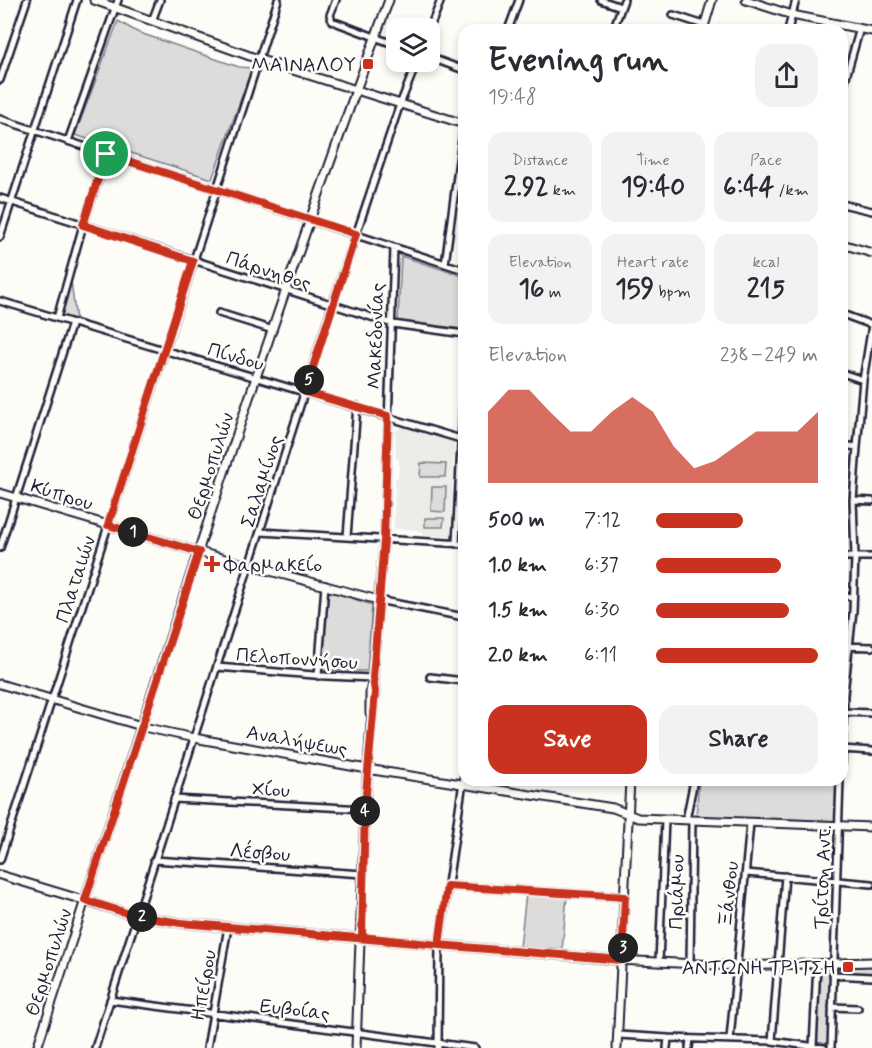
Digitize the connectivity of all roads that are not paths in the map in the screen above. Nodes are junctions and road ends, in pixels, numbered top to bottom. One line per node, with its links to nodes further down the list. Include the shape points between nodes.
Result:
1 (27, 0): 37 (street)
2 (77, 0): 42 (street)
3 (94, 0): 15 (street)
4 (160, 0): 20 (street)
5 (278, 0): 32 (street, Πλαταιών)
6 (336, 0): 30 (street, via 330,15 334,23)
7 (389, 0): 30 (street, Θερμοπυλών)
8 (441, 0): 19 (street)
9 (519, 0): 21 (street)
10 (601, 0): 16 (street)
11 (624, 0): 16 (street)
12 (712, 0): 24 (street)
13 (746, 0): 18 (street)
14 (796, 0): 18 (street)
15 (116, 4): 20 (street); 43 (street)
16 (621, 7): 22 (street)
17 (673, 15): 23 (street)
18 (792, 15): 25 (street); 26 (street)
19 (434, 18)
20 (152, 21): 32 (street)
21 (510, 24)
22 (615, 24)
23 (696, 24)
24 (704, 24)
25 (790, 24)
26 (839, 24)
27 (848, 26): 28 (street)
28 (860, 28): 29 (street); 35 (street)
29 (872, 30)
30 (375, 38): 31 (street); 38 (street, Θερμοπυλών)
31 (386, 42)
32 (258, 59): 38 (street); 46 (street, Πλαταιών)
33 (440, 61): 34 (street)
34 (458, 68)
35 (848, 70)
36 (413, 72): 39 (street, Σαλαμίνος)
37 (0, 80)
38 (356, 90): 39 (street); 51 (street, Θερμοπυλών)
39 (400, 104): 41 (street); 53 (street, Σαλαμίνος)
40 (0, 119): 42 (street)
41 (458, 122)
42 (35, 130): 43 (street); 48 (street)
43 (68, 141): 44 (street)
44 (106, 154): 46 (street); 52 (street)
45 (458, 168): 59 (street)
46 (216, 189): 51 (street); 58 (street, Πλαταιών)
47 (0, 198): 48 (street, Πάρνηθος)
48 (11, 202): 52 (street, Πάρνηθος); 54 (street)
49 (848, 205): 50 (street)
50 (872, 211)
51 (311, 220): 53 (street); 61 (street, Θερμοπυλών)
52 (83, 225): 58 (street, Πάρνηθος); 66 (street)
53 (356, 234): 56 (street); 63 (street, Σαλαμίνος)
54 (0, 237)
55 (848, 246): 57 (street)
56 (394, 248): 59 (street); 68 (street, Μακεδονίας)
57 (872, 253)
58 (193, 261): 61 (street, Πάρνηθος); 73 (street, Πλαταιών)
59 (445, 264): 60 (street)
60 (458, 268)
61 (287, 291): 63 (street, Πάρνηθος); 70 (street, Θερμοπυλών)
62 (0, 302): 66 (street, Πίνδου)
63 (332, 306): 68 (street, Πάρνηθος); 77 (street, Σαλαμίνος)
64 (219, 313): 70 (street)
65 (848, 317): 69 (street)
66 (57, 318): 67 (street, Πίνδου)
67 (72, 323): 73 (street, Πίνδου); 84 (street)
68 (393, 324): 72 (street, Πάρνηθος); 79 (street, Μακεδονίας)
69 (872, 325): 71 (street)
70 (273, 330): 75 (street, Θερμοπυλών)
71 (871, 332): 76 (street)
72 (458, 333)
73 (164, 350): 75 (street, Πίνδου); 88 (street, Πλαταιών)
74 (848, 375): 76 (street)
75 (257, 378): 77 (street, Πίνδου); 94 (street, Θερμοπυλών)
76 (863, 380): 82 (street)
77 (305, 392): 78 (street, Πίνδου); 89 (street, Σαλαμίνος)
78 (357, 406): 79 (street, Πίνδου); 90 (street)
79 (388, 416): 80 (street, Πίνδου); 91 (street, Μακεδονίας)
80 (458, 438)
81 (848, 446): 82 (street)
82 (857, 447): 85 (street)
83 (0, 493): 84 (street, Κύπρου)
84 (16, 498): 88 (street, Κύπρου); 93 (street)
85 (853, 500): 86 (street); 96 (street)
86 (872, 501)
87 (458, 509): 92 (street)
88 (108, 525): 94 (street, Κύπρου); 113 (street, Πλαταιών)
89 (261, 532): 90 (street); 98 (street, Σαλαμίνος)
90 (346, 537): 91 (street)
91 (384, 540): 92 (street); 102 (street, Μακεδονίας)
92 (456, 544)
93 (0, 548)
94 (199, 552): 98 (street, Κύπρου); 116 (street, Θερμοπυλών)
95 (848, 557): 96 (street)
96 (855, 557): 97 (street); 101 (street)
97 (872, 557)
98 (250, 566): 99 (street, Κύπρου); 107 (street, Σαλαμίνος)
99 (325, 585): 102 (street, Κύπρου); 108 (street)
100 (848, 596): 101 (street)
101 (852, 597): 104 (street)
102 (378, 600): 103 (street, Κύπρου); 110 (street, Μακεδονίας)
103 (458, 616)
104 (849, 647): 105 (street); 106 (street)
105 (872, 647)
106 (848, 655)
107 (218, 667): 108 (street, Πελοποννήσου); 117 (street, Σαλαμίνος)
108 (318, 676): 110 (street, Πελοποννήσου)
109 (430, 677): 111 (street)
110 (373, 678): 120 (street, Μακεδονίας)
111 (458, 680)
112 (0, 684): 113 (street, Αναλήψεως)
113 (52, 699): 116 (street, Αναλήψεως); 135 (street, Πλαταιών)
114 (848, 712): 115 (street)
115 (872, 713)
116 (142, 726): 117 (street, Αναλήψεως); 145 (street, Θερμοπυλών)
117 (195, 738): 120 (street, Αναλήψεως); 127 (street, Σαλαμίνος)
118 (848, 749): 119 (street)
119 (872, 751)
120 (368, 769): 121 (street, Αναλήψεως); 128 (street, Μακεδονίας)
121 (458, 784)
122 (461, 786): 143 (street)
123 (468, 786): 129 (street, Αναλήψεως, via 613,808)
124 (630, 786): 129 (street)
125 (693, 786): 131 (street, Πριάμου)
126 (840, 786): 133 (street, Τρίτση Αντ.)
127 (174, 799): 128 (street, Χίου); 136 (street, Σαλαμίνος)
128 (365, 809): 138 (street, Μακεδονίας)
129 (628, 814): 130 (street, Αναλήψεως); 144 (street)
130 (665, 820): 131 (street, Αναλήψεως); 151 (street)
131 (689, 820): 132 (street, Αναλήψεως); 154 (street, Πριάμου)
132 (750, 823): 133 (street, Αναλήψεως); 137 (street, Ξάνθου)
133 (839, 826): 134 (street, Αναλήψεως); 141 (street, Τρίτση Αντ.)
134 (872, 827)
135 (0, 860)
136 (154, 860): 138 (street, Λέσβου); 146 (street, Σαλαμίνος)
137 (746, 873): 140 (street); 157 (street, Ξάνθου)
138 (363, 874): 148 (street, Μακεδονίας)
139 (0, 875): 145 (street)
140 (785, 876): 141 (street); 156 (street)
141 (837, 881): 142 (street); 153 (street, Τρίτση Αντ.)
142 (872, 884)
143 (447, 886): 144 (street); 149 (street)
144 (625, 897): 150 (street)
145 (85, 900): 146 (street); 174 (street, Θερμοπυλών)
146 (136, 916): 147 (street); 160 (street, Σαλαμίνος)
147 (228, 927): 148 (street); 163 (street, Ηπείρου)
148 (362, 937): 149 (street); 164 (street, Μακεδονίας)
149 (439, 945): 150 (street); 171 (street)
150 (622, 960): 151 (street); 165 (street)
151 (659, 962): 154 (street)
152 (872, 962): 153 (street)
153 (833, 963): 155 (street); 158 (street, Τρίτση Αντ.)
154 (690, 964): 157 (street)
155 (817, 964): 156 (street); 173 (street)
156 (778, 965): 157 (street); 170 (street)
157 (735, 966): 168 (street, Ξάνθου)
158 (833, 975): 159 (street); 161 (street, Τρίτση Αντ.)
159 (872, 977)
160 (110, 1000): 163 (street, Ευβοίας); 175 (street, Σαλαμίνος)
161 (832, 1007): 162 (street); 185 (street, Τρίτση Αντ.)
162 (858, 1008)
163 (213, 1014): 164 (street, Ευβοίας); 176 (street, Ηπείρου)
164 (357, 1032): 171 (street, Ευβοίας); 177 (street, Μακεδονίας)
165 (619, 1035): 166 (street); 179 (street)
166 (668, 1038): 167 (street); 180 (street)
167 (690, 1039): 168 (street); 181 (street)
168 (730, 1039): 169 (street)
169 (740, 1040): 170 (street); 182 (street)
170 (774, 1041): 172 (street); 183 (street)
171 (438, 1046): 178 (street, Ευβοίας)
172 (794, 1046): 173 (street)
173 (813, 1047): 184 (street)
174 (37, 1048)
175 (95, 1048)
176 (207, 1048)
177 (356, 1048)
178 (476, 1048)
179 (617, 1048)
180 (667, 1048)
181 (689, 1048)
182 (739, 1048)
183 (775, 1048)
184 (824, 1048)
185 (831, 1048)

